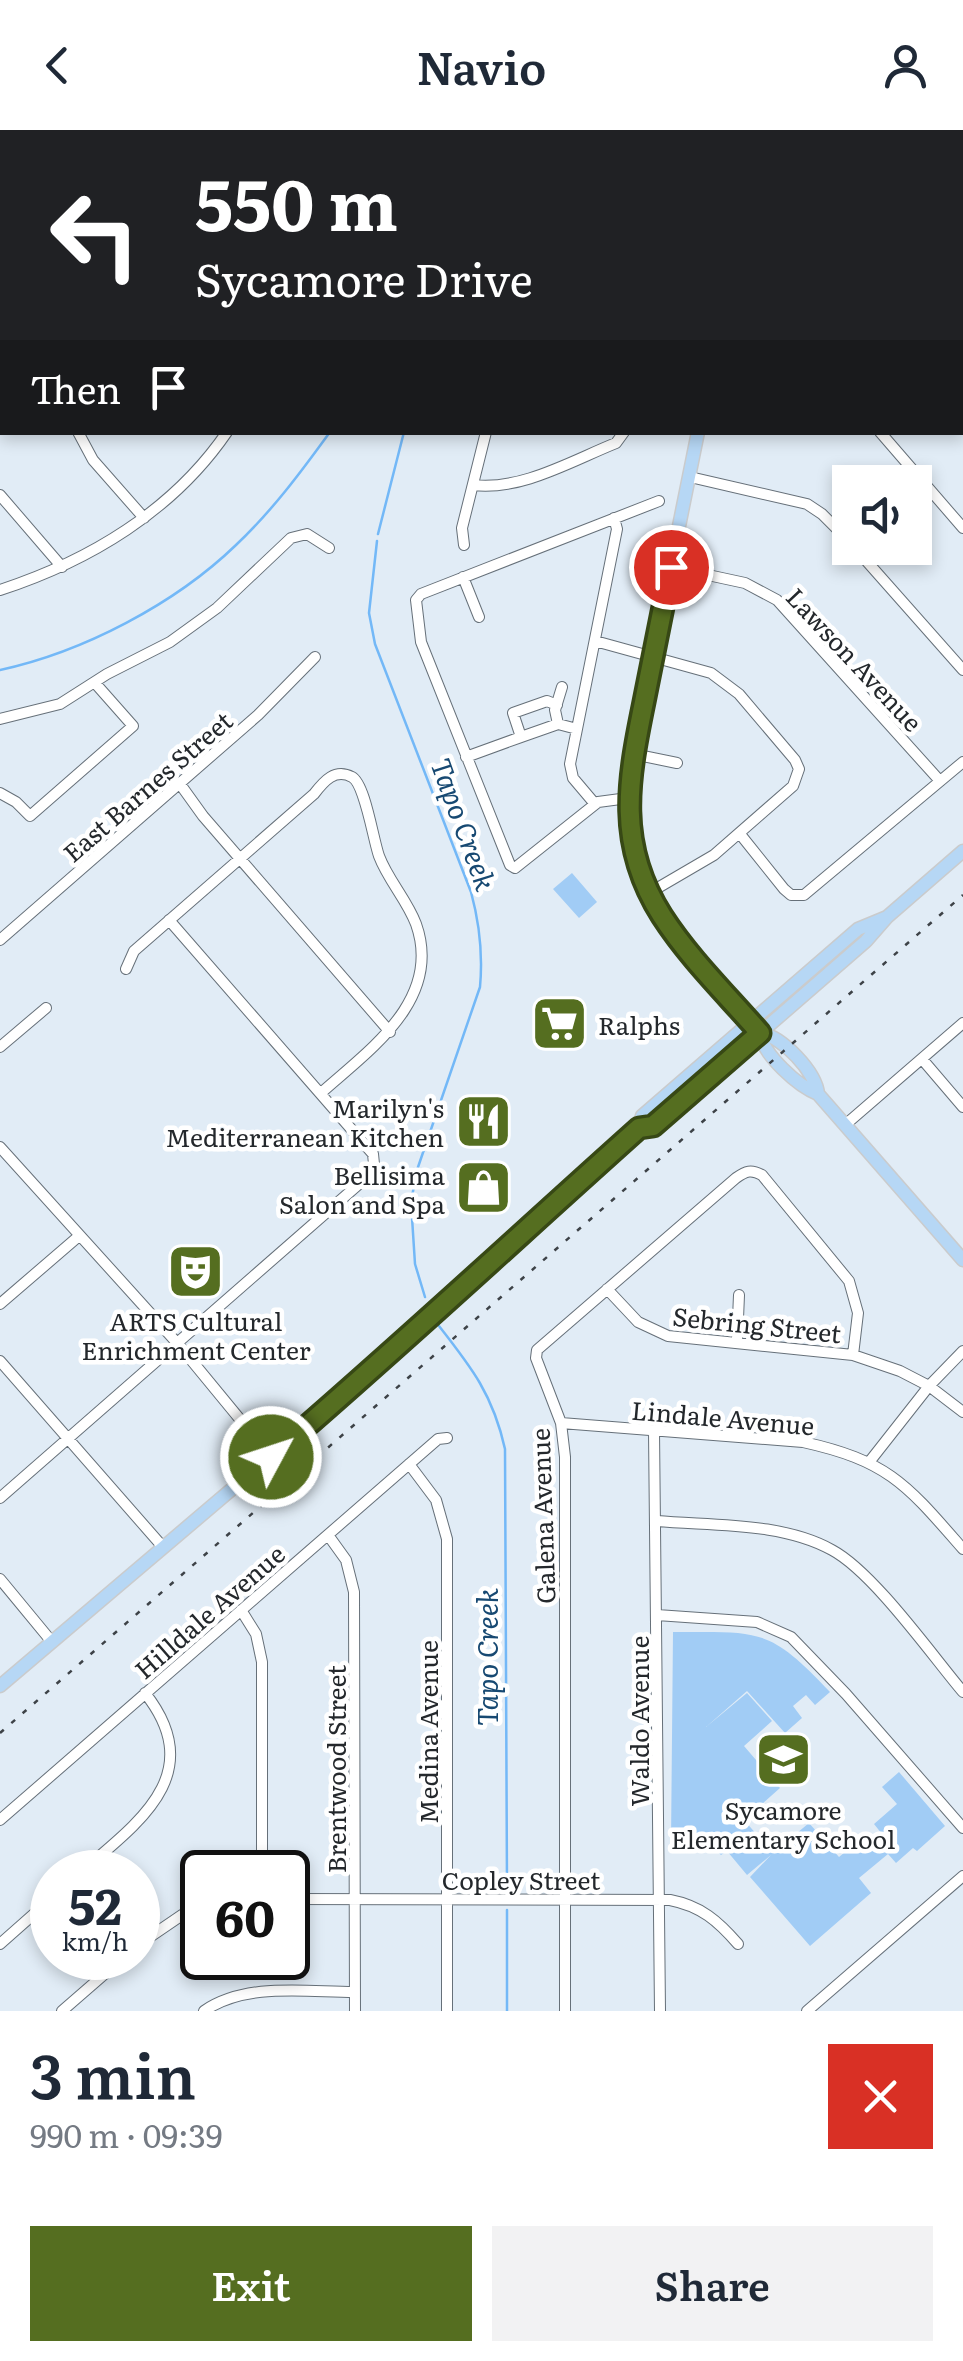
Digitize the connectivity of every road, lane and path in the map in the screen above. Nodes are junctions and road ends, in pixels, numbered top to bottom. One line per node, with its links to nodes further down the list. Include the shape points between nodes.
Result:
1 (80, 435): 11 (street)
2 (221, 435): 11 (street, via 187,480)
3 (485, 435): 8 (street)
4 (622, 435): 8 (street, via 512,484)
5 (697, 435): 7 (main road)
6 (883, 435): 14 (street)
7 (690, 477): 13 (street, via 807,504); 19 (main road)
8 (472, 485): 15 (street)
9 (0, 496): 18 (street)
10 (658, 500): 12 (street)
11 (144, 518): 18 (street)
12 (614, 518): 20 (street); 23 (street)
13 (832, 524)
14 (963, 528)
15 (464, 545)
16 (329, 548): 27 (street, via 307,534 291,538 217,608)
17 (870, 565): 26 (street)
18 (62, 567): 21 (street)
19 (671, 567): 25 (main road); 38 (street, Lawson Avenue, via 744,583 777,600)
20 (463, 578): 22 (street); 35 (street, via 416,600 421,642)
21 (0, 590)
22 (479, 617)
23 (594, 641): 25 (street); 32 (street)
24 (315, 657): 39 (street, East Barnes Street)
25 (652, 658): 34 (main road); 43 (street, via 724,680 797,763 793,786)
26 (963, 670)
27 (95, 682): 30 (street, via 54,706); 40 (street, via 133,726 30,816)
28 (562, 688): 29 (street)
29 (557, 705): 31 (street); 33 (street, via 513,713)
30 (0, 719)
31 (558, 724): 32 (street); 33 (street)
32 (578, 729): 42 (street, via 571,772)
33 (521, 737): 35 (street)
34 (633, 754): 37 (street); 41 (main road)
35 (466, 757): 42 (street, via 515,868)
36 (963, 762): 38 (street)
37 (677, 764)
38 (940, 782): 43 (street, via 804,895 784,889)
39 (180, 784): 45 (street); 48 (street, East Barnes Street)
40 (0, 793)
41 (628, 798): 42 (street); 46 (main road, via 632,847)
42 (595, 804)
43 (740, 834): 46 (street)
44 (963, 851): 52 (main road, via 887,916 858,929)
45 (240, 858): 47 (street); 53 (street); 53 (street, via 327,778 347,775 358,782 380,858 420,942 414,991)
46 (649, 894): 52 (main road)
47 (170, 920): 49 (street, via 134,951); 56 (street)
48 (0, 940)
49 (126, 969)
50 (46, 1008): 54 (street)
51 (963, 1024): 55 (street)
52 (755, 1028): 58 (main road, via 762,1044); 76 (main road, via 653,1126 639,1128)
53 (390, 1032): 56 (street)
54 (0, 1048)
55 (922, 1059): 57 (street); 58 (street)
56 (320, 1093): 66 (street, via 372,1154 370,1172)
57 (963, 1107)
58 (845, 1125): 61 (main road)
59 (0, 1147): 60 (street)
60 (79, 1236): 64 (street); 66 (street)
61 (963, 1260)
62 (607, 1289): 65 (street, Sebring Street, via 654,1332); 68 (street, Galena Avenue, via 736,1178 754,1171 849,1281 858,1313); 72 (street, Galena Avenue, via 537,1350)
63 (739, 1295): 65 (street)
64 (0, 1304)
65 (736, 1342): 68 (street, Sebring Street)
66 (178, 1344): 75 (street); 76 (street)
67 (963, 1351): 70 (street)
68 (853, 1354): 70 (street, Sebring Street)
69 (0, 1361): 75 (street)
70 (929, 1386): 71 (street, Sebring Street); 77 (street)
71 (963, 1412)
72 (561, 1423): 73 (street, Lindale Avenue); 96 (street, Galena Avenue)
73 (654, 1431): 77 (street, Lindale Avenue, via 803,1442); 80 (street, Waldo Avenue)
74 (447, 1438): 78 (street, Hilldale Avenue)
75 (68, 1439): 79 (street); 82 (street)
76 (271, 1457): 82 (main road)
77 (870, 1461): 83 (street, Lindale Avenue, via 906,1486)
78 (409, 1464): 81 (street, Hilldale Avenue); 99 (street, Medina Avenue, via 436,1500 447,1540)
79 (0, 1498)
80 (657, 1521): 86 (street, Waldo Avenue); 89 (street, via 779,1532 829,1548 866,1578)
81 (328, 1535): 85 (street, Hilldale Avenue); 98 (street, Brentwood Street, via 346,1560 354,1592)
82 (162, 1546): 87 (main road)
83 (963, 1550)
84 (0, 1580): 87 (street)
85 (241, 1610): 90 (street, Hilldale Avenue); 94 (street, via 262,1662)
86 (658, 1615): 92 (street, via 756,1622 792,1637); 100 (street, Waldo Avenue)
87 (52, 1642): 88 (main road)
88 (0, 1686)
89 (963, 1692)
90 (145, 1693): 91 (street, Hilldale Avenue); 93 (street, via 167,1733 166,1781 151,1808)
91 (0, 1820)
92 (963, 1828)
93 (105, 1850)
94 (262, 1850)
95 (963, 1876): 112 (street)
96 (565, 1898): 99 (street, Copley Street); 100 (street, Copley Street); 110 (street, Galena Avenue)
97 (310, 1899): 98 (street, Copley Street)
98 (355, 1899): 99 (street, Copley Street); 105 (street, Brentwood Street)
99 (447, 1899): 109 (street, Medina Avenue)
100 (658, 1900): 103 (street, Copley Street, via 708,1913); 111 (street, Waldo Avenue)
101 (30, 1917): 102 (street)
102 (0, 1944)
103 (738, 1944)
104 (98, 1980): 106 (street)
105 (354, 1992): 107 (street, via 250,1992); 108 (street, Brentwood Street)
106 (62, 2011)
107 (204, 2011)
108 (354, 2011)
109 (448, 2011)
110 (565, 2011)
111 (660, 2011)
112 (808, 2011)

